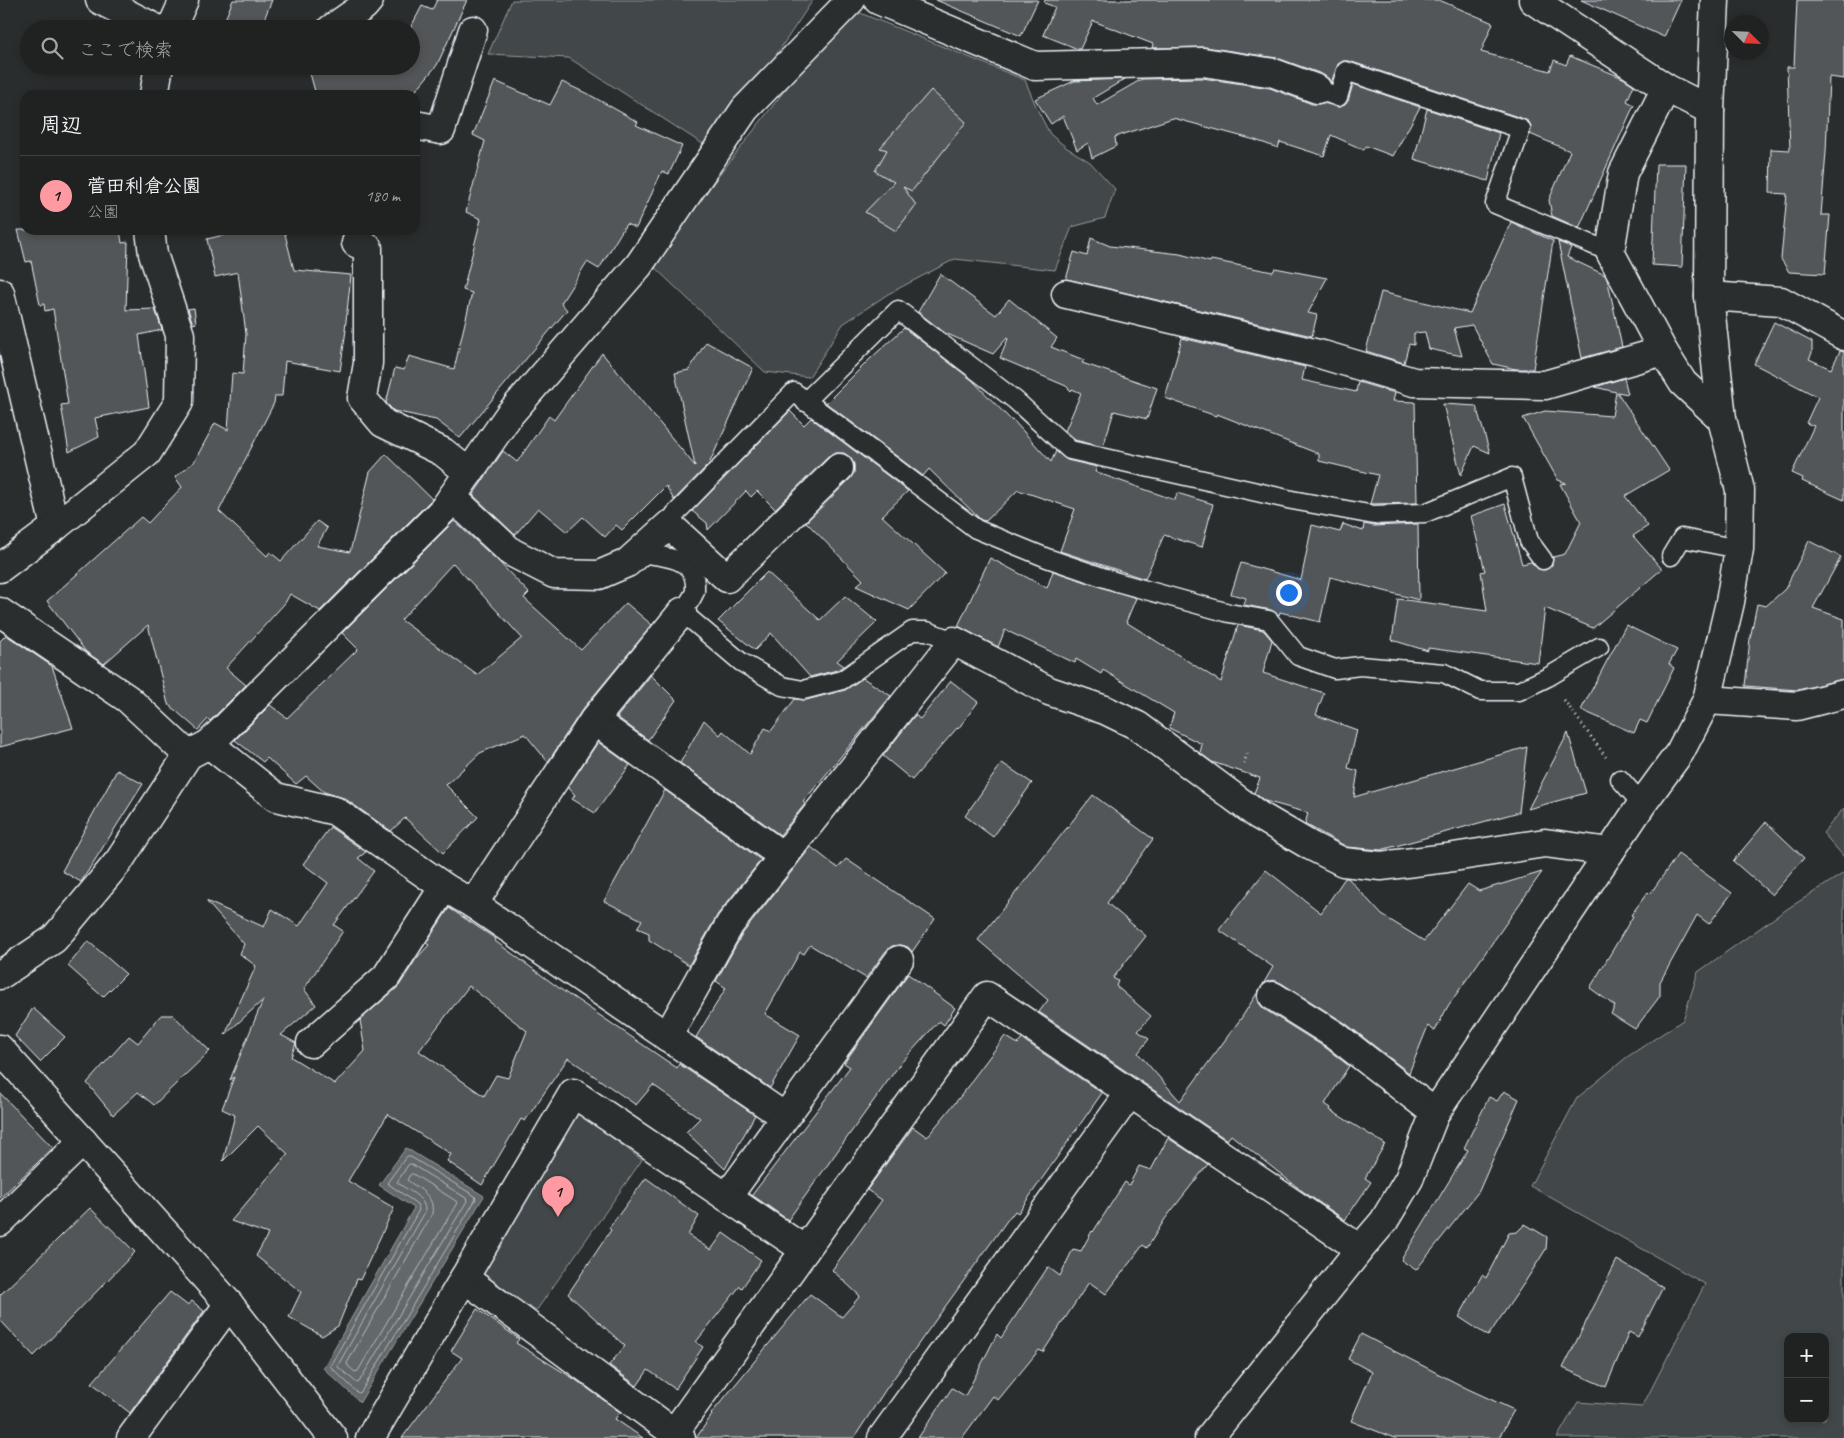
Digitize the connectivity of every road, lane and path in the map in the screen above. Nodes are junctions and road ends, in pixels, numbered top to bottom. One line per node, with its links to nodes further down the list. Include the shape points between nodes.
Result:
1 (100, 0): 8 (street)
2 (184, 0): 9 (street)
3 (369, 0): 10 (street)
4 (851, 0): 29 (street, via 745,109 639,265 509,415)
5 (878, 0): 14 (street, via 1035,66 1204,62 1274,73)
6 (1534, 0): 13 (street)
7 (1715, 0): 16 (street)
8 (139, 20)
9 (176, 20)
10 (344, 20)
11 (473, 30): 17 (street, via 441,130)
12 (157, 75): 15 (street)
13 (1666, 88): 16 (street); 20 (street, via 1624,173)
14 (1317, 89): 20 (lane, via 1338,97 1346,71 1521,129 1495,204)
15 (155, 90)
16 (1710, 110): 23 (street)
17 (420, 126)
18 (151, 235): 32 (street, via 153,254 180,335 179,402 147,453)
19 (358, 235): 29 (street, via 356,243 368,248 368,363 362,398 383,423 443,452)
20 (1610, 252): 25 (street)
21 (0, 292): 32 (street)
22 (1066, 294): 25 (street, via 1323,355 1414,382 1545,384)
23 (1709, 296): 24 (street, via 1781,301); 27 (street)
24 (1844, 336)
25 (1663, 351): 27 (street, via 1683,383)
26 (805, 402): 31 (lane, via 794,392 675,514); 36 (lane, via 898,310 1015,400 1070,450 1292,500 1374,514 1425,512 1512,477 1529,541); 42 (lane, via 976,529 1118,582 1229,613 1269,620 1298,656 1335,669 1360,666 1444,673 1480,691 1519,691)
27 (1722, 419): 33 (street, via 1740,490)
28 (839, 468): 31 (street, via 727,578)
29 (469, 472): 30 (street)
30 (452, 497): 34 (street, via 511,552 554,574 599,575 627,563); 46 (street, via 443,510)
31 (669, 525): 34 (street)
32 (55, 527): 37 (street)
33 (1739, 549): 35 (lane, via 1682,538); 44 (street)
34 (638, 553): 39 (lane, via 678,560 694,575 695,591)
35 (1671, 556)
36 (1544, 560)
37 (0, 568)
38 (0, 612): 46 (street)
39 (682, 612): 40 (lane, via 741,662 782,686 803,690 842,680 912,631 927,631); 45 (street)
40 (954, 640): 49 (street, via 1049,691 1106,710 1138,726 1234,792 1258,815 1343,862 1381,866 1545,843); 50 (street)
41 (1599, 647): 42 (lane)
42 (1548, 677): 47 (path)
43 (1844, 694): 44 (street, via 1797,706)
44 (1708, 700): 48 (street, via 1680,752)
45 (594, 720): 50 (street); 52 (street)
46 (198, 749): 51 (street, via 276,797 336,811); 54 (street, via 119,862 54,939)
47 (1620, 779): 48 (lane)
48 (1642, 804): 49 (street)
49 (1610, 852): 60 (street)
50 (784, 857): 56 (street, via 730,924)
51 (444, 887): 52 (street); 57 (street, via 386,977)
52 (473, 904): 56 (street)
53 (899, 960): 61 (street)
54 (0, 975)
55 (1273, 996): 60 (street, via 1334,1036)
56 (667, 1037): 61 (street)
57 (311, 1042)
58 (0, 1049): 62 (street)
59 (1130, 1093): 65 (street); 66 (street, via 987,996); 73 (street)
60 (1434, 1112): 65 (street, via 1409,1179 1384,1221)
61 (786, 1117): 63 (street)
62 (83, 1141): 64 (street); 68 (street)
63 (727, 1197): 66 (street); 67 (street, via 573,1092)
64 (0, 1222)
65 (1360, 1249): 74 (street)
66 (805, 1250): 69 (street)
67 (464, 1278): 69 (street); 72 (street)
68 (230, 1304): 70 (street); 71 (street)
69 (678, 1435)
70 (132, 1438)
71 (333, 1438)
72 (370, 1438)
73 (882, 1438)
74 (1209, 1438)

